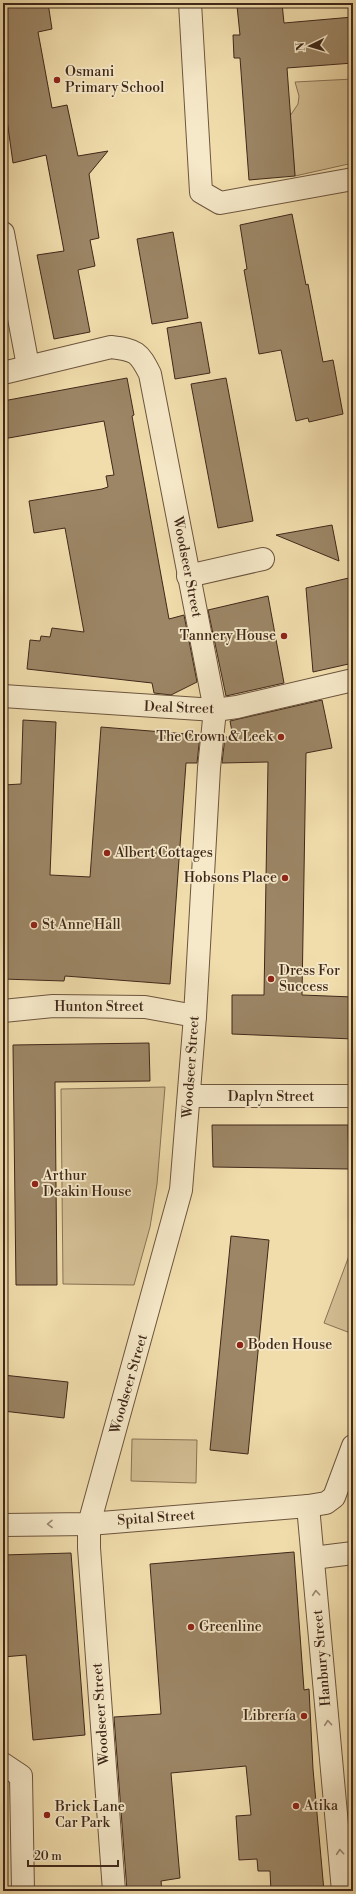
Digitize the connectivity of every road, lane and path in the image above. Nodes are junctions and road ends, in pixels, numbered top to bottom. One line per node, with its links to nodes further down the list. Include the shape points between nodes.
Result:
1 (190, 3): 2 (street, via 201,192 220,203)
2 (353, 178)
3 (3, 233): 4 (street)
4 (28, 366): 5 (street, Woodseer Street); 7 (street, Woodseer Street, via 111,347 130,349 142,357 150,374)
5 (3, 373)
6 (263, 559): 7 (street)
7 (188, 576): 10 (street, Woodseer Street)
8 (353, 680): 10 (street, Deal Street)
9 (3, 696): 10 (street, Deal Street)
10 (215, 710): 12 (street, Woodseer Street, via 209,768)
11 (3, 1011): 12 (street, Hunton Street, via 53,1006 146,1007)
12 (195, 1016): 13 (street, Woodseer Street)
13 (189, 1096): 14 (street, Daplyn Street); 17 (street, Woodseer Street, via 181,1190)
14 (353, 1096)
15 (353, 1446): 16 (street, via 334,1497 326,1503)
16 (308, 1506): 17 (street, Spital Street); 20 (street, Hanbury Street)
17 (89, 1524): 18 (street, Spital Street, one-way to 18); 23 (street, Woodseer Street)
18 (3, 1525)
19 (353, 1553): 20 (street)
20 (313, 1558): 24 (street, Hanbury Street, one-way to 20)
21 (3, 1764): 22 (street, via 21,1776)
22 (23, 1891)
23 (114, 1891)
24 (344, 1891)

